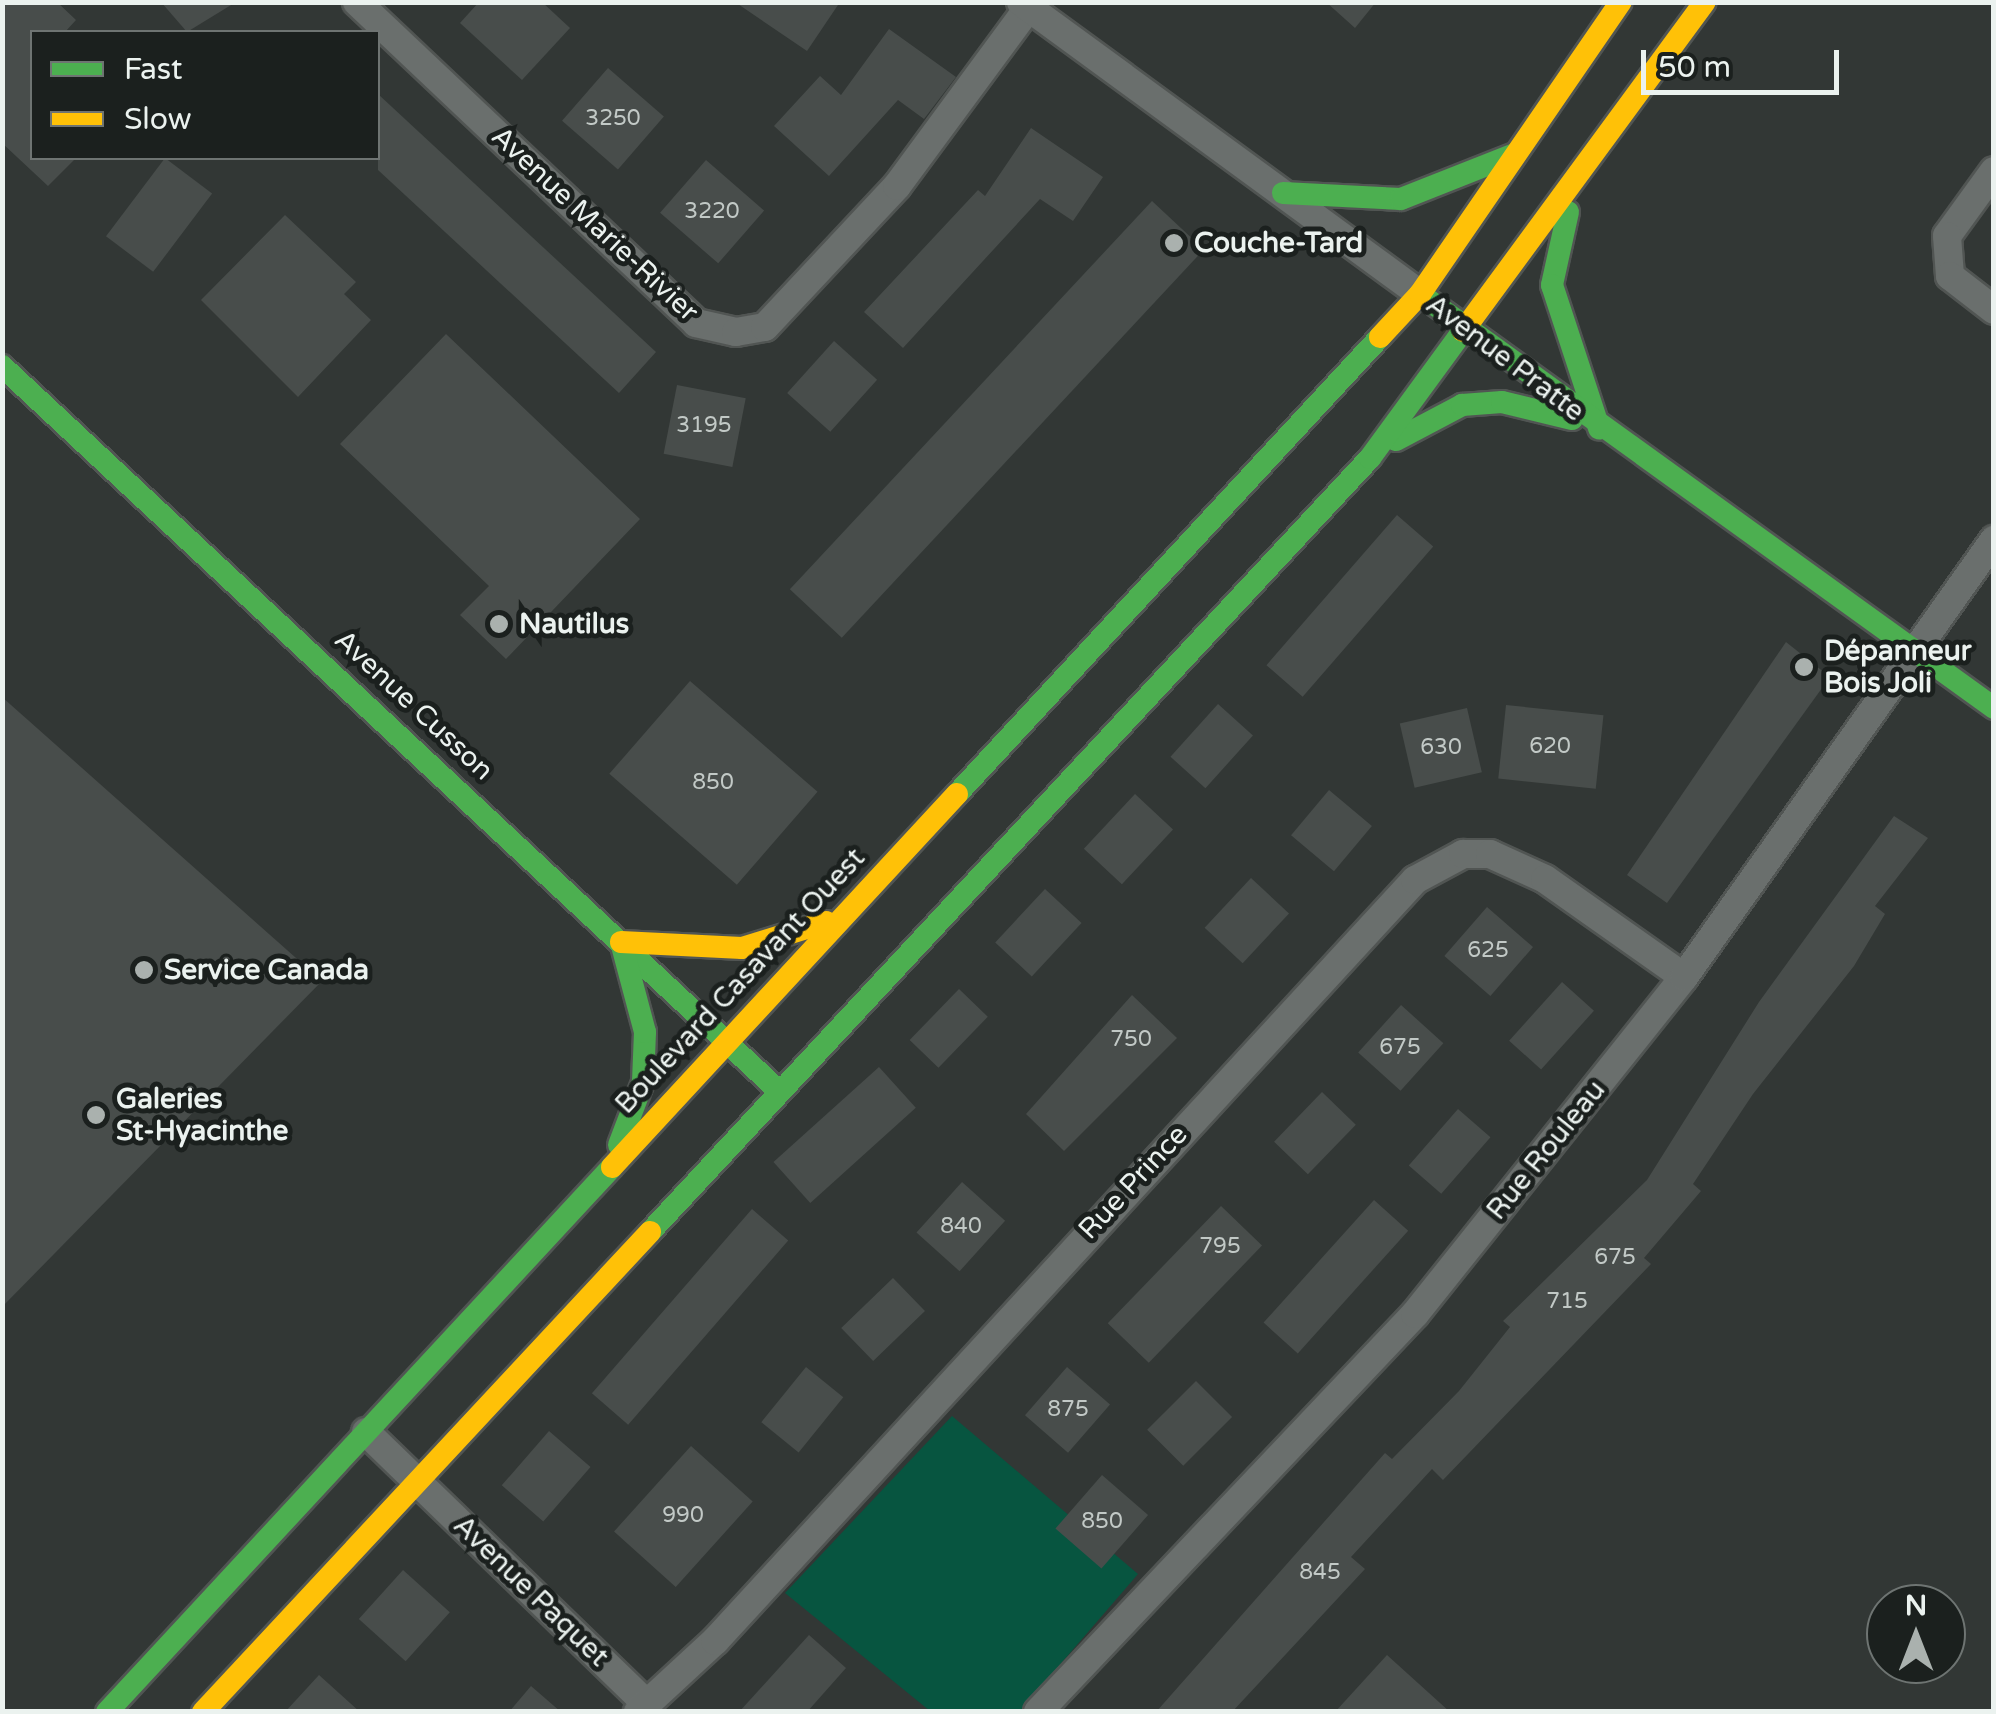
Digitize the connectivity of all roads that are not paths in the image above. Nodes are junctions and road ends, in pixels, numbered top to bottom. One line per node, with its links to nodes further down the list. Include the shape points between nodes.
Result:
1 (357, 2): 4 (street, Avenue Marie-Rivier, via 696,323 736,332 765,327 897,186)
2 (1621, 2): 5 (street, Boulevard Casavant Ouest)
3 (1705, 2): 8 (street)
4 (1025, 5): 7 (street, Avenue Pratte)
5 (1512, 154): 7 (street, via 1401,199); 9 (street, Boulevard Casavant Ouest)
6 (1994, 171): 10 (street, via 1946,236 1950,276)
7 (1283, 192): 9 (street, Avenue Pratte)
8 (1574, 192): 11 (street); 13 (street, via 1552,285)
9 (1420, 294): 11 (street, Avenue Pratte); 18 (street, Boulevard Casavant Ouest)
10 (1994, 310)
11 (1470, 331): 13 (street, Avenue Pratte); 14 (street)
12 (2, 366): 19 (street, Avenue Cusson)
13 (1600, 428): 14 (street, via 1541,408 1462,405); 16 (street, Avenue Pratte)
14 (1370, 458): 22 (street)
15 (1994, 540): 16 (street, Rue Rouleau)
16 (1916, 653): 17 (street, Avenue Pratte); 20 (street, Rue Rouleau)
17 (1994, 708)
18 (839, 916): 19 (street, via 742,948); 21 (street, Boulevard Casavant Ouest)
19 (621, 942): 21 (street, Avenue Cusson); 23 (street, via 645,1032 643,1082)
20 (1684, 977): 26 (street, Rue Prince, via 1544,880 1490,854 1463,854 1415,880 715,1641); 29 (street, Rue Rouleau, via 1415,1314)
21 (726, 1040): 22 (street, Avenue Cusson); 23 (street, Boulevard Casavant Ouest)
22 (779, 1092): 25 (street)
23 (613, 1163): 24 (street, Boulevard Casavant Ouest)
24 (366, 1432): 25 (street, Avenue Paquet); 27 (street, Boulevard Casavant Ouest)
25 (416, 1480): 26 (street, Avenue Paquet); 28 (street)
26 (642, 1707)
27 (108, 1712)
28 (203, 1712)
29 (1038, 1712)

